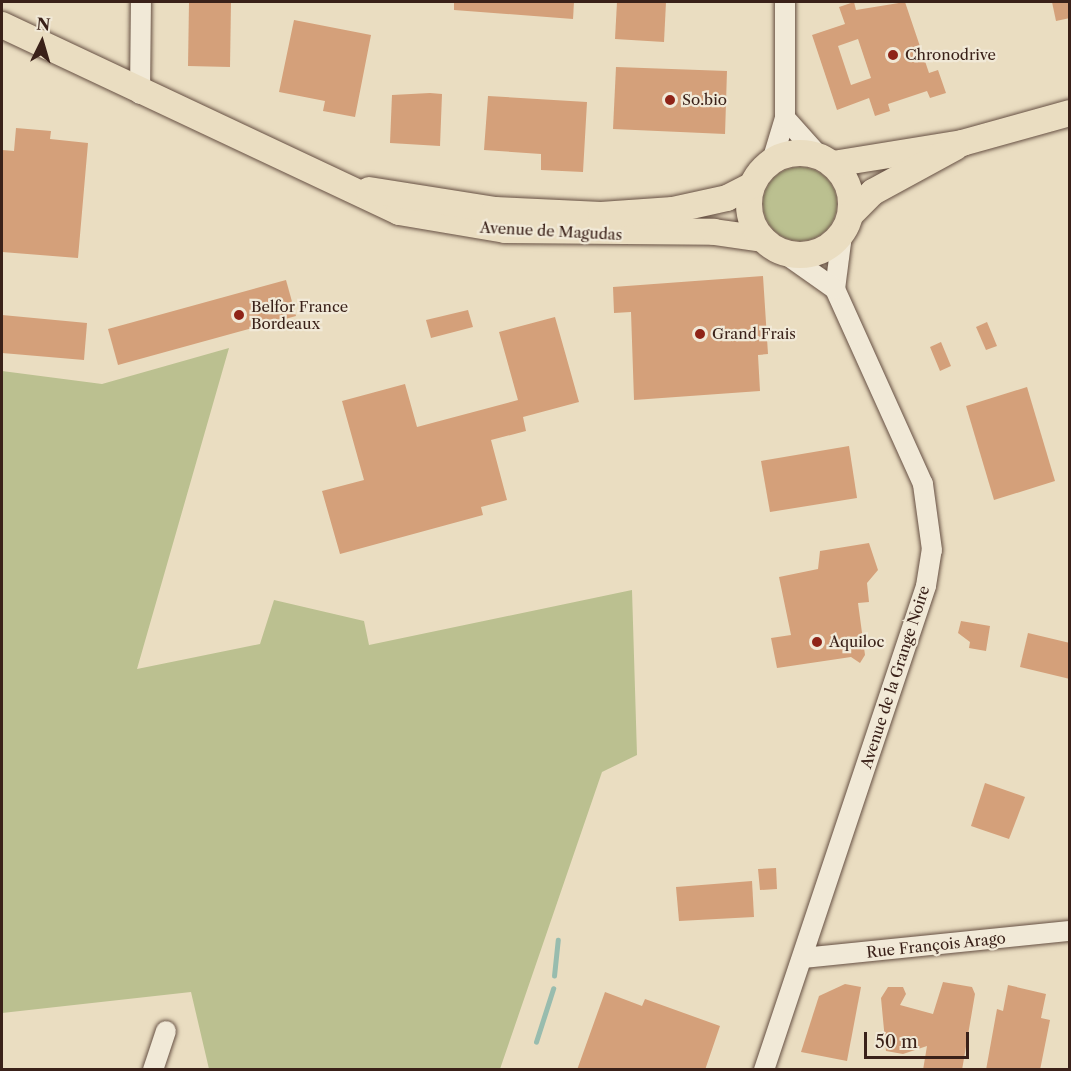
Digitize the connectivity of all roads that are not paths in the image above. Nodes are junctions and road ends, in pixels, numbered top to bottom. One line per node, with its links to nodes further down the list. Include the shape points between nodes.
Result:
1 (141, 2): 4 (street)
2 (785, 2): 6 (street)
3 (2, 25): 4 (main road, Avenue de Magudas)
4 (140, 94): 11 (main road, Avenue de Magudas)
5 (1070, 113): 7 (main road)
6 (785, 117): 8 (street); 9 (street)
7 (962, 143): 8 (main road); 12 (main road, via 873,192)
8 (826, 160): 9 (main road, via 803,152); 12 (main road, via 849,186)
9 (772, 161): 10 (main road)
10 (752, 185): 11 (main road, Avenue de Magudas, via 727,198 673,210 601,215 495,210); 13 (main road, via 750,214)
11 (345, 186): 13 (main road, Avenue de Magudas, via 399,212 453,224 566,234 714,232)
12 (846, 224): 14 (main road, via 816,253); 15 (street)
13 (763, 239): 14 (main road)
14 (784, 253): 15 (street)
15 (835, 289): 17 (street, Avenue de la Grange Noire, via 923,484 932,550 926,586)
16 (1070, 931): 17 (street, Rue François Arago)
17 (802, 958): 20 (street, Avenue de la Grange Noire)
18 (166, 1031): 19 (street)
19 (153, 1070)
20 (764, 1070)

